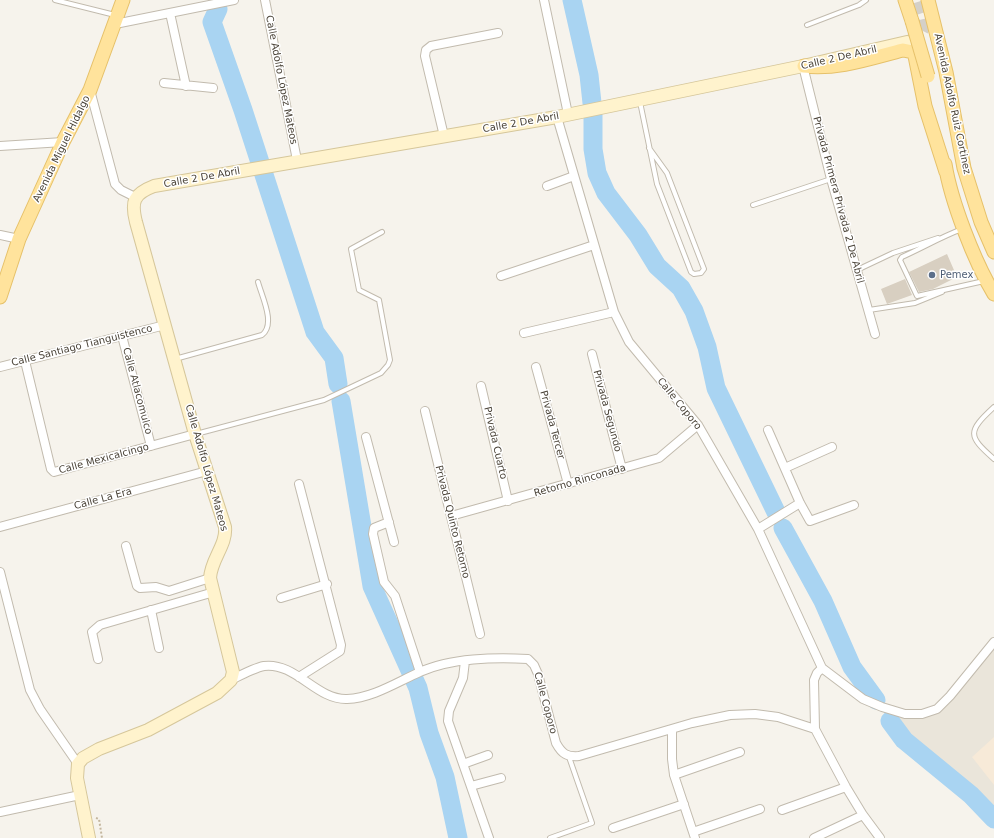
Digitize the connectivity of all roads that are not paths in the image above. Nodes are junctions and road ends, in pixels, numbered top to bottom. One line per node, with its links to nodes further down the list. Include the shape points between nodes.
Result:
1 (55, 0): 10 (lane)
2 (122, 0): 10 (main road, Avenida Miguel Hidalgo)
3 (234, 0): 9 (street)
4 (265, 0): 25 (street, Calle Adolfo López Mateos)
5 (544, 0): 20 (street, Calle Coporo)
6 (866, 0): 11 (lane)
7 (904, 0): 26 (main road, Avenida Adolfo Ruiz Cortinez, bridge, via 928,76)
8 (928, 0): 38 (main road, Avenida Adolfo Ruiz Cortinez, via 946,72 964,168)
9 (170, 13): 10 (street); 16 (street)
10 (116, 20): 18 (main road, Avenida Miguel Hidalgo)
11 (807, 25)
12 (498, 33): 21 (street, via 431,46 426,50 425,56)
13 (907, 42): 14 (main road, Calle 2 De Abril)
14 (803, 66): 19 (main road, Calle 2 De Abril); 26 (main road, via 821,68 903,50 913,52 925,106); 28 (street, Privada Primera Privada 2 De Abril)
15 (164, 84): 16 (street)
16 (186, 86): 17 (street)
17 (213, 88)
18 (90, 90): 22 (main road, Avenida Miguel Hidalgo); 30 (street, via 115,184)
19 (640, 100): 20 (main road, Calle 2 De Abril); 24 (lane)
20 (562, 115): 21 (main road, Calle 2 De Abril); 27 (street, Calle Coporo)
21 (444, 136): 25 (main road, Calle 2 De Abril)
22 (63, 142): 23 (street); 36 (main road, Avenida Miguel Hidalgo)
23 (0, 146)
24 (649, 148): 24 (lane, via 657,184 691,272 701,273 704,269 668,173)
25 (297, 160): 30 (main road, Calle 2 De Abril, via 154,186 143,190)
26 (946, 172): 32 (main road, Avenida Adolfo Ruiz Cortinez)
27 (574, 176): 29 (street); 37 (street, Calle Coporo)
28 (832, 179): 31 (lane); 39 (street, Privada Primera Privada 2 De Abril)
29 (547, 186)
30 (135, 197): 48 (main road, Calle Adolfo López Mateos, via 133,210)
31 (753, 205)
32 (964, 228): 35 (lane); 41 (main road, Avenida Adolfo Ruiz Cortinez)
33 (382, 232): 62 (lane, via 351,249 358,290 379,300 390,360 381,373 324,400)
34 (0, 235): 36 (street)
35 (944, 236): 39 (lane, via 905,249); 43 (lane, via 900,260 916,296)
36 (19, 239): 45 (main road, Avenida Miguel Hidalgo)
37 (594, 245): 40 (street); 47 (street, Calle Coporo)
38 (994, 252)
39 (857, 270): 46 (street, Privada Primera Privada 2 De Abril)
40 (500, 276)
41 (986, 280): 43 (lane); 44 (main road, Avenida Adolfo Ruiz Cortinez)
42 (258, 282): 53 (lane, via 269,323 267,331 262,335)
43 (950, 289): 46 (lane, via 915,304)
44 (994, 294)
45 (0, 297)
46 (869, 310): 50 (street, Privada Primera Privada 2 De Abril)
47 (614, 312): 49 (street); 60 (street, Calle Coporo, via 629,342)
48 (165, 325): 51 (street, Calle Santiago Tianguistenco); 53 (main road, Calle Adolfo López Mateos)
49 (524, 333)
50 (875, 334)
51 (122, 336): 54 (street, Calle Santiago Tianguistenco); 64 (street, Calle Atlacomulco)
52 (592, 354): 68 (street, Privada Segundo)
53 (174, 359): 62 (main road, Calle Adolfo López Mateos)
54 (25, 361): 55 (street, Calle Santiago Tianguistenco); 64 (street, Calle Mexicalcingo, via 54,472)
55 (0, 367)
56 (536, 367): 71 (street, Privada Tercer)
57 (481, 386): 72 (street, Privada Cuarto)
58 (994, 407): 66 (lane, via 974,429 973,437)
59 (425, 411): 75 (street, Privada Quinto Retorno)
60 (698, 425): 68 (street, Retorno Rinconada, via 664,455); 78 (street, Calle Coporo)
61 (768, 430): 67 (street)
62 (195, 434): 64 (street, Calle Mexicalcingo); 69 (main road, Calle Adolfo López Mateos)
63 (366, 437): 76 (street)
64 (151, 446)
65 (832, 447): 67 (street)
66 (994, 459)
67 (785, 468): 73 (street)
68 (622, 469): 71 (street, Retorno Rinconada)
69 (207, 471): 77 (street, Calle La Era); 82 (main road, Calle Adolfo López Mateos, via 226,535 213,562)
70 (299, 484): 83 (street)
71 (568, 484): 72 (street, Retorno Rinconada)
72 (508, 501): 75 (street, Retorno Rinconada)
73 (800, 504): 74 (street, via 810,521); 78 (street)
74 (854, 505)
75 (451, 516): 87 (street, Privada Quinto Retorno)
76 (389, 522): 79 (street); 93 (street, via 377,525 373,534 384,582 395,596)
77 (0, 528)
78 (758, 529): 92 (street, Calle Coporo)
79 (394, 542)
80 (126, 546): 82 (street, via 137,586 140,588 156,586 169,591)
81 (0, 572): 101 (street, via 30,690)
82 (210, 578): 84 (main road, Calle Adolfo López Mateos)
83 (326, 584): 85 (street); 94 (street, via 341,645 340,651)
84 (214, 592): 86 (street); 95 (main road, Calle Adolfo López Mateos, via 232,664)
85 (281, 598)
86 (151, 610): 89 (street); 90 (street, via 94,629 92,632)
87 (480, 634)
88 (994, 642): 92 (street, via 950,696 936,709 922,714 905,714 864,699)
89 (159, 648)
90 (98, 659)
91 (465, 661): 93 (street, Calle Coporo); 100 (street, Calle Coporo, via 528,659 534,665 556,744 561,752); 102 (street, via 463,678 449,711 448,721)
92 (822, 668): 97 (street, via 814,680)
93 (420, 672): 94 (street, Calle Coporo, via 362,697 346,699 328,696)
94 (299, 677): 95 (street, Calle Coporo, via 281,667 264,666)
95 (231, 680): 101 (main road, via 217,693 148,730 99,750)
96 (672, 729): 97 (street, via 730,715 755,714 778,717); 100 (street); 103 (street)
97 (815, 729): 106 (street)
98 (740, 752): 103 (street)
99 (488, 755): 102 (street)
100 (569, 757): 117 (lane, via 592,823)
101 (78, 764): 107 (main road, via 76,771)
102 (463, 764): 105 (street)
103 (674, 775): 108 (street)
104 (501, 778): 105 (street)
105 (471, 786): 116 (street)
106 (846, 787): 110 (street); 112 (street)
107 (80, 795): 111 (street); 115 (main road)
108 (684, 804): 113 (street); 114 (street)
109 (760, 809): 114 (street)
110 (782, 810)
111 (0, 812)
112 (863, 815): 118 (street); 119 (street)
113 (613, 828)
114 (694, 835)
115 (89, 838)
116 (489, 838)
117 (550, 838)
118 (814, 838)
119 (880, 838)

